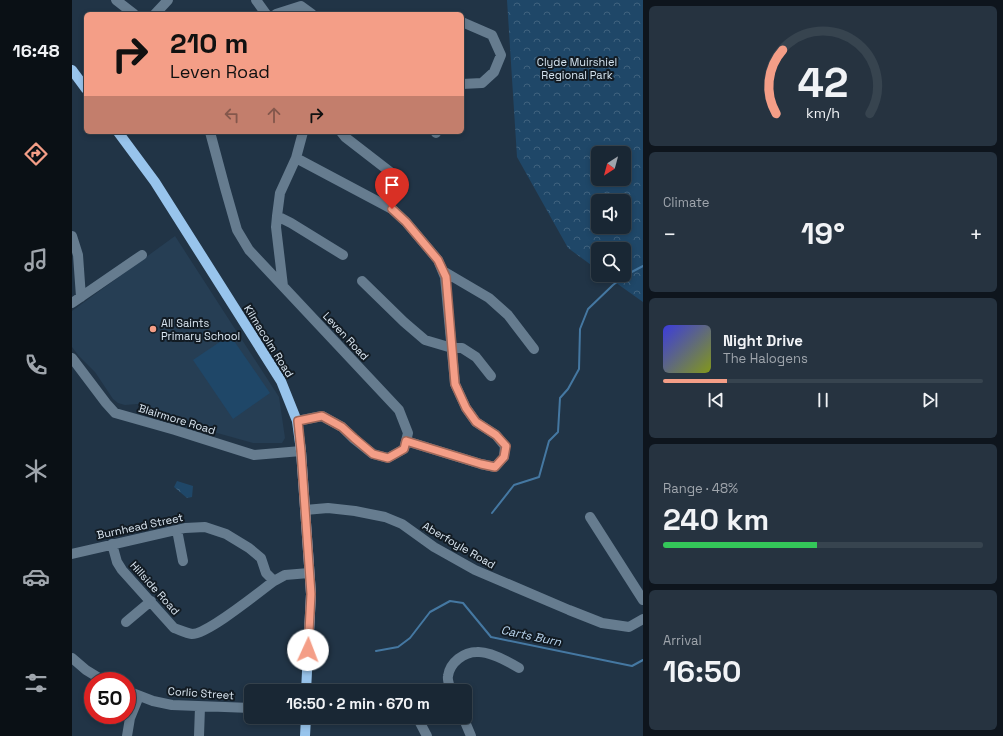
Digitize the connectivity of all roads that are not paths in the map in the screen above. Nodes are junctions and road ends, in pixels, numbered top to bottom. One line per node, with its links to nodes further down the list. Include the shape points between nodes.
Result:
1 (116, 0): 4 (street)
2 (168, 0): 5 (street)
3 (256, 0): 6 (street)
4 (131, 12)
5 (157, 12)
6 (265, 12)
7 (282, 12): 8 (street, via 300,6)
8 (309, 12)
9 (464, 23): 11 (street, via 492,34 501,55 494,72 482,83)
10 (72, 70): 12 (main road)
11 (464, 84)
12 (84, 86)
13 (119, 134): 32 (main road, Kilmacolm Road, via 155,182 281,381)
14 (210, 134): 25 (street, Leven Road, via 237,230 250,250)
15 (302, 134): 17 (street)
16 (343, 134): 18 (street)
17 (296, 158): 19 (street, via 280,193); 23 (street, via 392,209 438,260)
18 (398, 178)
19 (277, 216): 21 (street); 25 (street)
20 (72, 236): 26 (street, via 78,255)
21 (343, 254)
22 (142, 255): 26 (street)
23 (443, 271): 28 (street, via 446,277); 29 (street, via 489,298 508,314)
24 (362, 281): 28 (street, via 425,340)
25 (283, 286): 33 (street, Leven Road, via 399,410 408,433)
26 (81, 297): 27 (street)
27 (72, 303)
28 (452, 348): 31 (street, via 462,348 476,357); 33 (street, via 455,384 466,408 476,422 496,435 506,446 504,457 495,467)
29 (534, 349)
30 (72, 358): 34 (street, Blairmore Road, via 115,413 254,455)
31 (491, 376)
32 (298, 421): 33 (street, via 322,416 342,427 373,454 388,458 404,449); 34 (main road, Kilmacolm Road)
33 (406, 441)
34 (301, 451): 35 (main road, Kilmacolm Road)
35 (305, 510): 41 (main road, Kilmacolm Road); 45 (street, Aberfoyle Road, via 328,508 384,517 402,524 475,570 602,623 629,627)
36 (590, 517): 43 (street)
37 (177, 530): 38 (street, Burnhead Street); 40 (street); 42 (street, Burnhead Street, via 205,527 226,534 261,558 266,573)
38 (112, 544): 39 (street, Burnhead Street); 44 (street, Hillside Road, via 122,570)
39 (72, 554)
40 (183, 561)
41 (309, 573): 42 (street, via 285,575); 50 (main road, Kilmacolm Road, via 311,594)
42 (274, 581): 44 (street, Hillside Road, via 217,622 193,634 174,628)
43 (643, 600)
44 (151, 601): 46 (street)
45 (643, 619)
46 (126, 622)
47 (72, 658): 49 (street)
48 (519, 668): 51 (street, via 478,651 465,655 453,663 447,676)
49 (89, 672)
50 (306, 684)
51 (450, 684)
52 (136, 695): 53 (street, Corlic Street)
53 (139, 696): 54 (street, Corlic Street, via 172,705); 59 (street, via 130,718)
54 (200, 707): 55 (street, Corlic Street); 60 (street)
55 (244, 708)
56 (306, 724): 61 (main road)
57 (421, 724): 62 (street)
58 (466, 724): 63 (street)
59 (127, 736)
60 (199, 736)
61 (305, 736)
62 (427, 736)
63 (471, 736)

